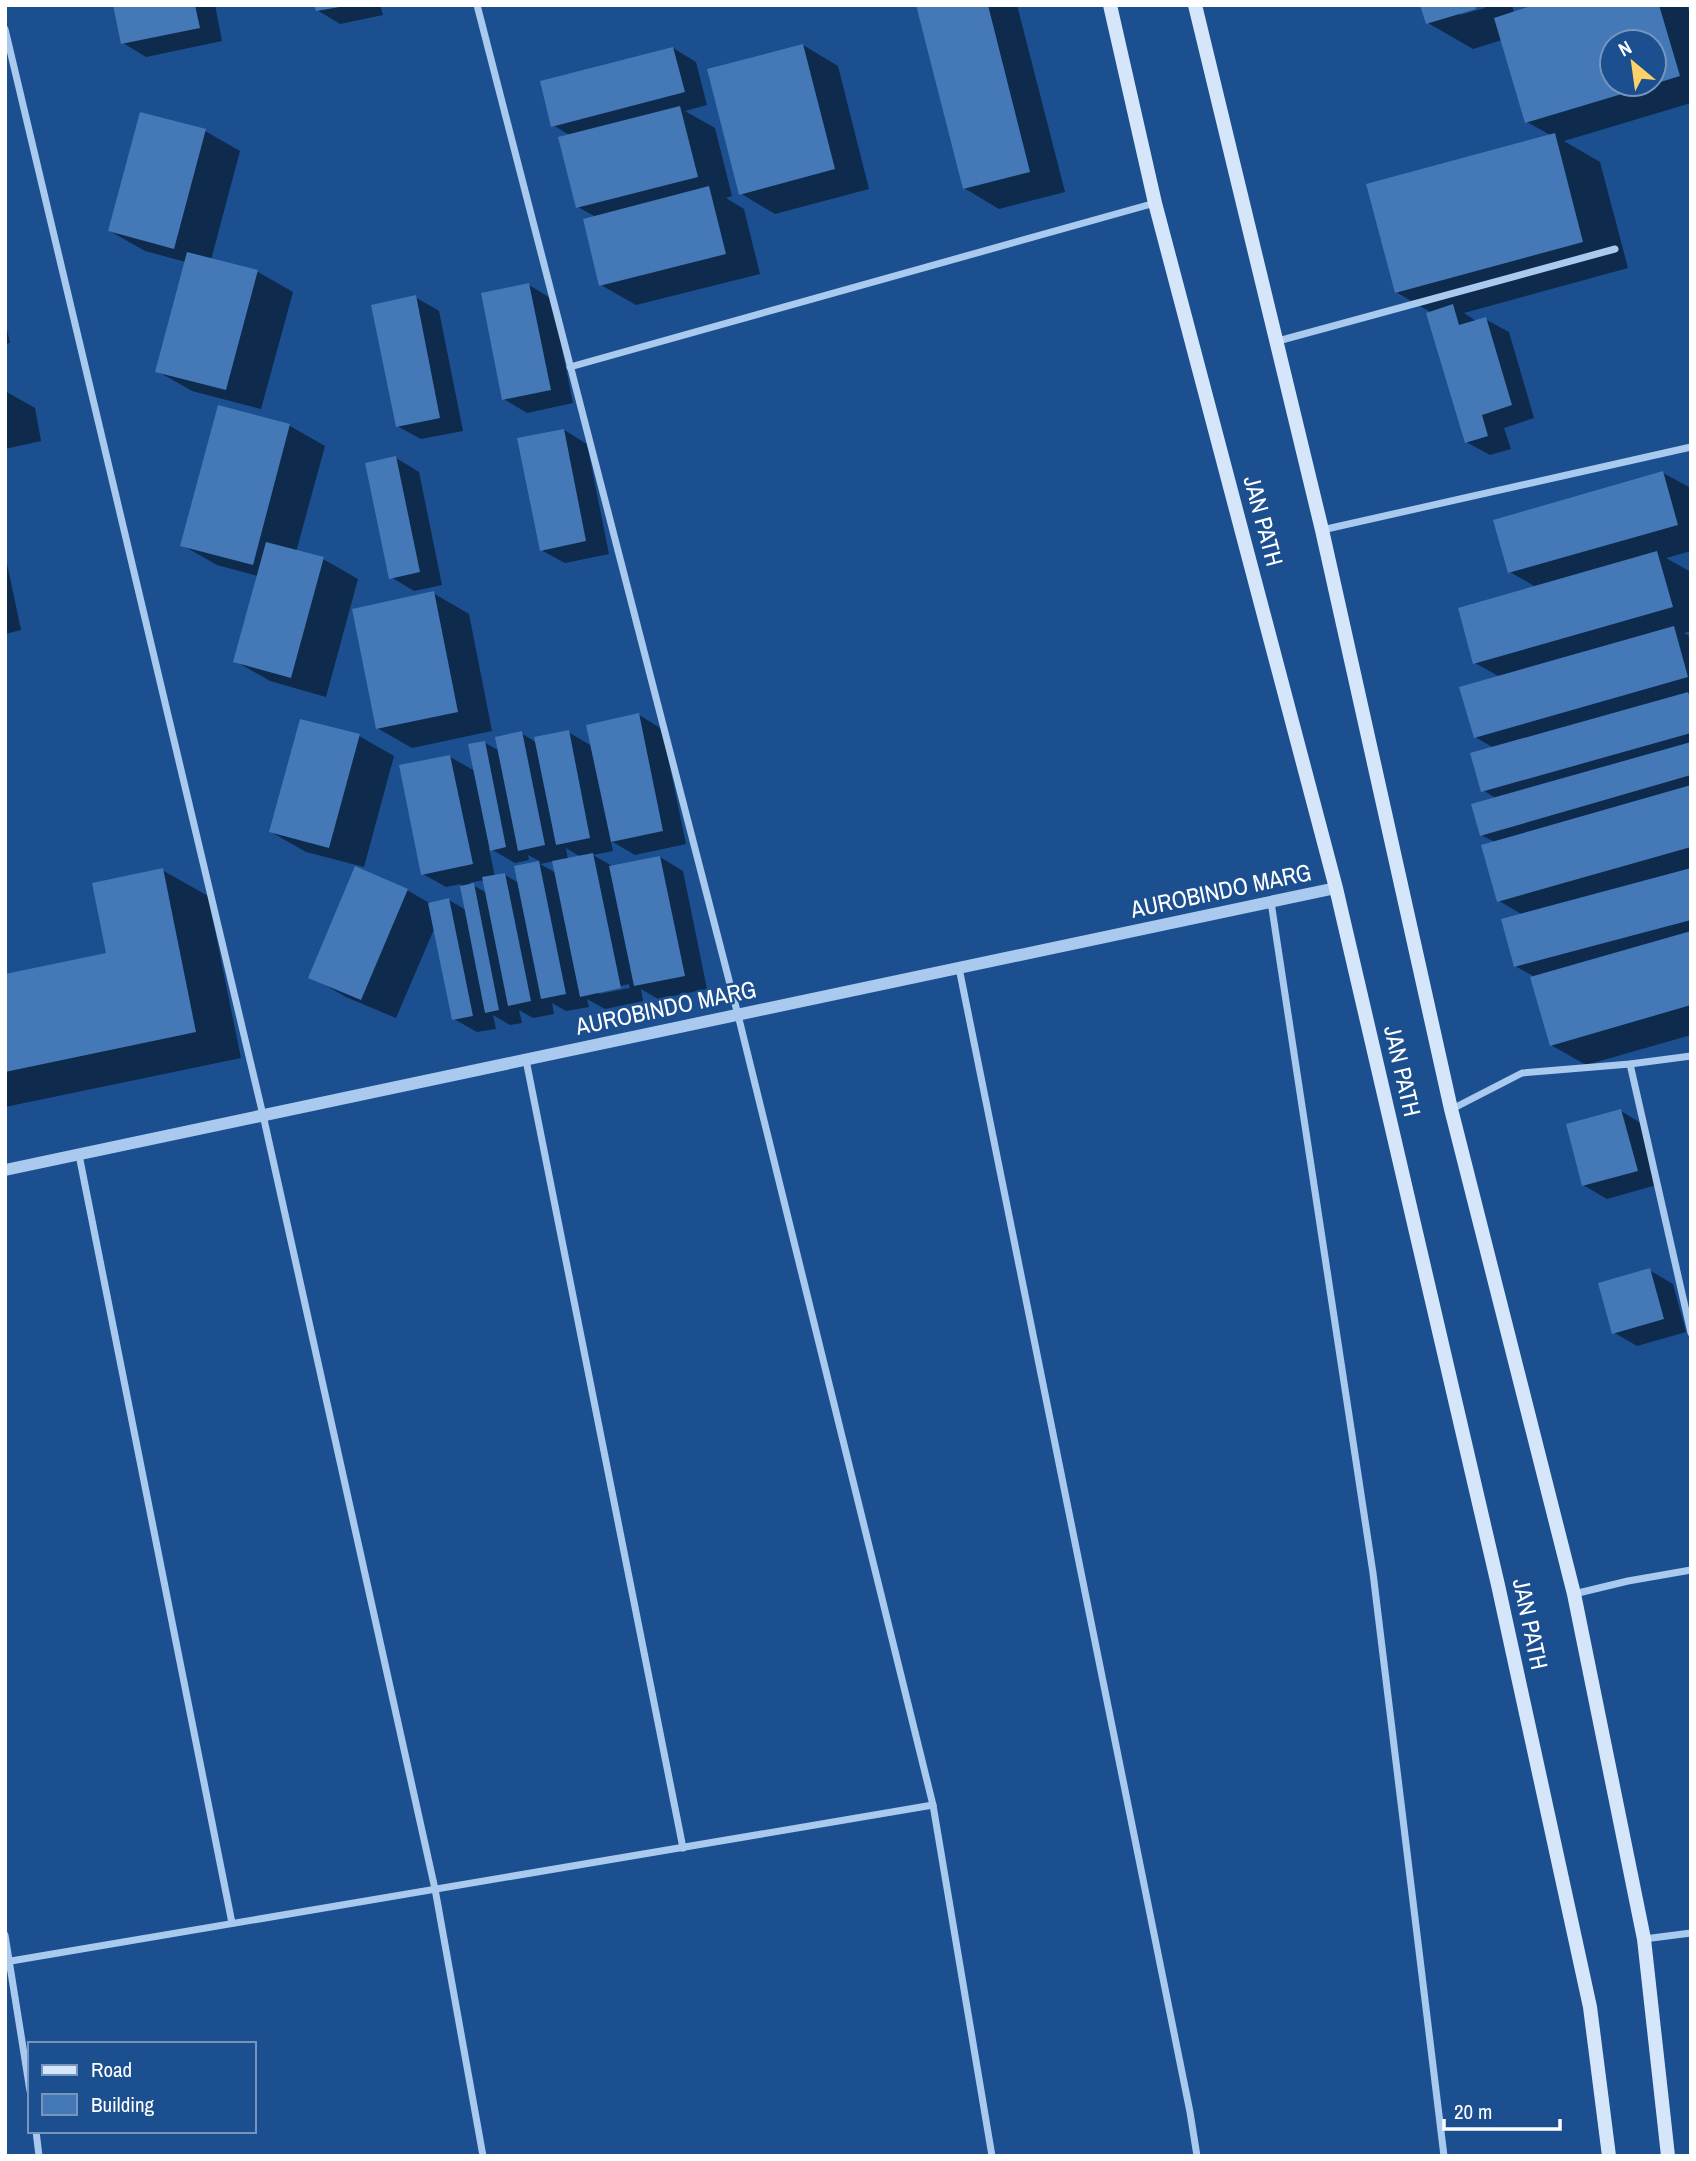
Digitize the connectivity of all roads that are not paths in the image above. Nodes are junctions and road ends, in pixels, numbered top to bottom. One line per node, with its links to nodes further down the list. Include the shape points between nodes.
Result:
1 (477, 5): 8 (street)
2 (1110, 5): 5 (main road, JAN PATH)
3 (1195, 5): 7 (main road, JAN PATH)
4 (5, 29): 19 (street)
5 (1155, 203): 8 (street); 11 (main road, JAN PATH)
6 (1615, 249): 7 (street)
7 (1278, 341): 10 (main road, JAN PATH)
8 (570, 367): 14 (street)
9 (1691, 447): 10 (street)
10 (1322, 530): 18 (main road, JAN PATH)
11 (1336, 888): 12 (street, AUROBINDO MARG); 40 (main road, JAN PATH, via 1498,1585 1590,2007)
12 (1271, 902): 13 (street, AUROBINDO MARG); 39 (street, via 1373,1573)
13 (959, 968): 14 (street, AUROBINDO MARG); 38 (street)
14 (738, 1015): 16 (street, AUROBINDO MARG); 25 (street)
15 (1691, 1056): 17 (street)
16 (526, 1060): 19 (street, AUROBINDO MARG); 26 (street)
17 (1630, 1064): 18 (street, via 1522,1073); 22 (street)
18 (1451, 1109): 24 (main road, JAN PATH)
19 (263, 1115): 20 (street, AUROBINDO MARG); 27 (street)
20 (79, 1155): 21 (street, AUROBINDO MARG); 28 (street)
21 (5, 1170)
22 (1691, 1333)
23 (1691, 1570): 24 (street)
24 (1574, 1594): 31 (main road, JAN PATH)
25 (933, 1805): 26 (street); 37 (street)
26 (683, 1848): 27 (street)
27 (435, 1889): 28 (street); 36 (street)
28 (232, 1923): 32 (street)
29 (1691, 1933): 31 (street)
30 (5, 1935): 32 (street)
31 (1644, 1940): 41 (main road, JAN PATH)
32 (8, 1962): 33 (street)
33 (28, 2079)
34 (36, 2133): 35 (street)
35 (39, 2156)
36 (483, 2156)
37 (992, 2156)
38 (1197, 2156)
39 (1444, 2156)
40 (1609, 2156)
41 (1668, 2156)

